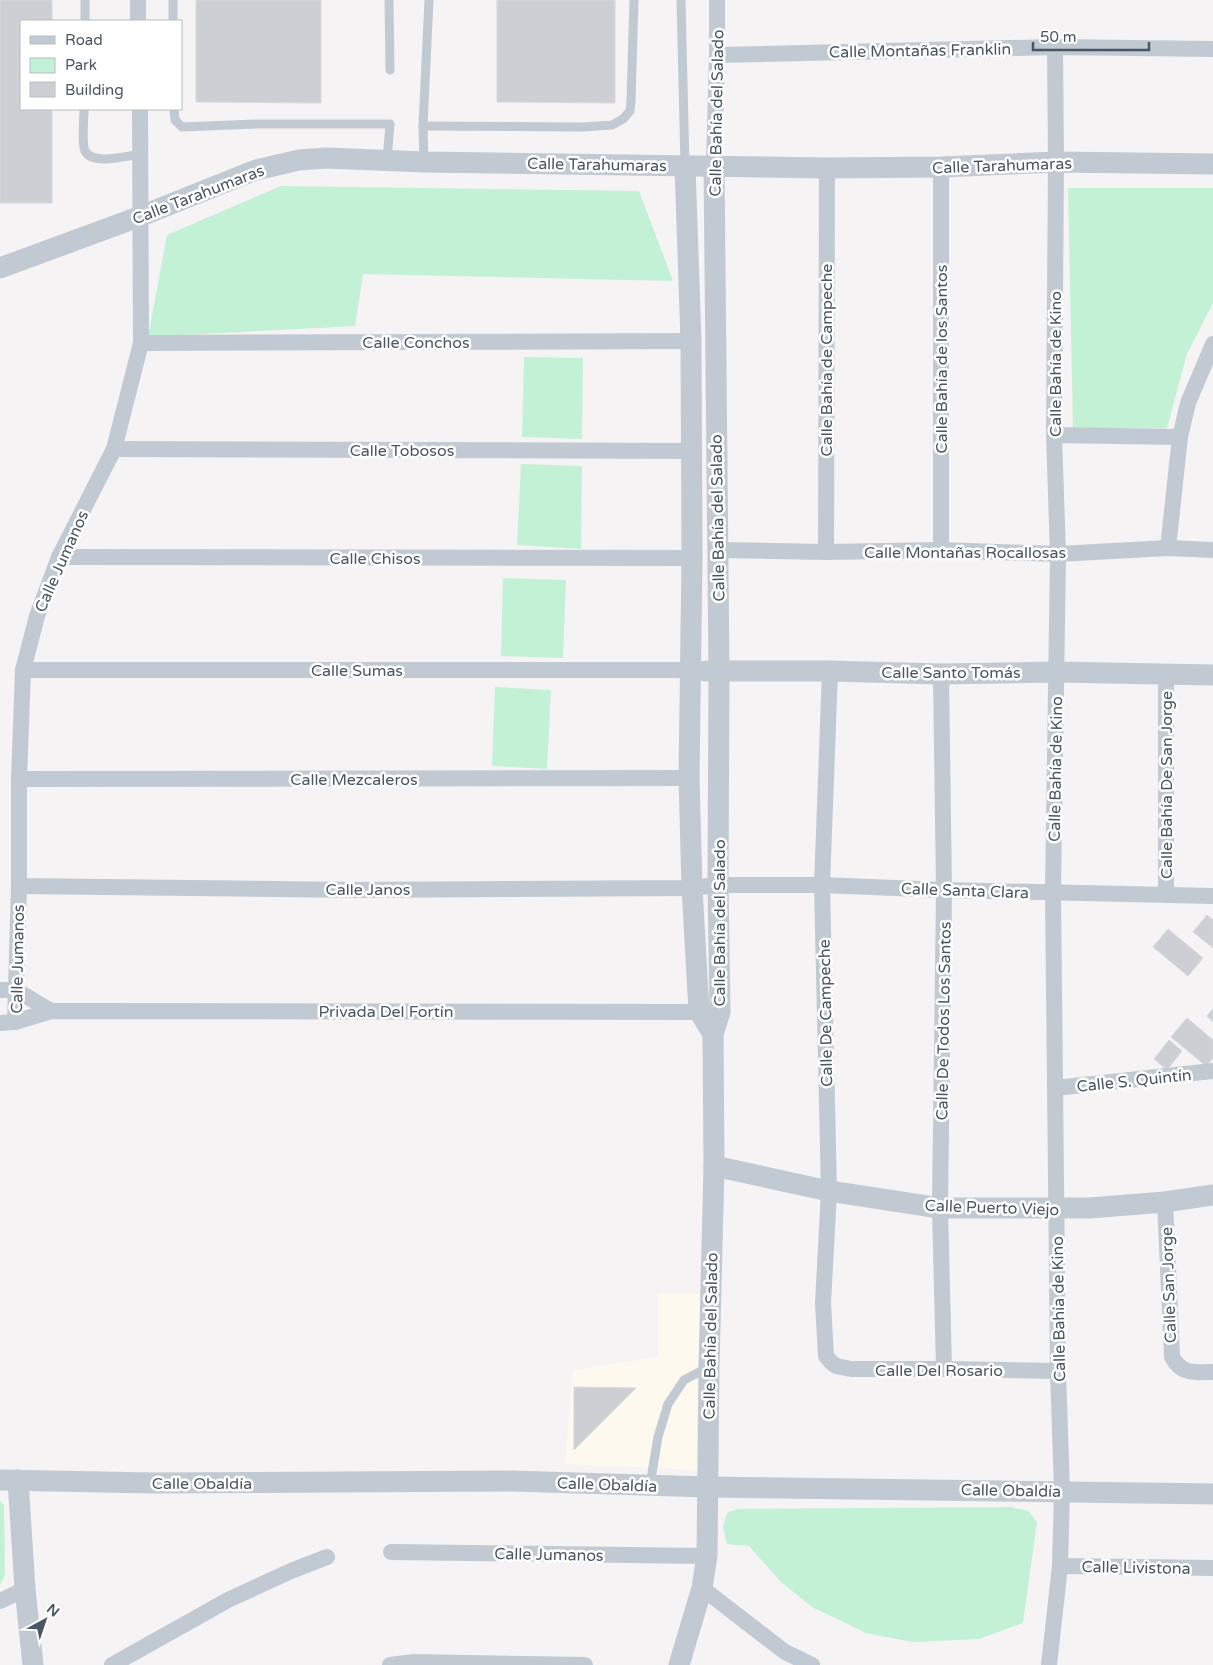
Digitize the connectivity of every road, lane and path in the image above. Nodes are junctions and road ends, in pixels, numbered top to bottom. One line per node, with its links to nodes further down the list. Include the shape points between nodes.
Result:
1 (84, 0): 9 (lane)
2 (138, 0): 10 (street)
3 (173, 0): 11 (lane)
4 (389, 0): 15 (lane)
5 (429, 0): 19 (lane)
6 (634, 0): 19 (lane, via 630,111 623,119 612,125 583,127)
7 (681, 0): 26 (lane)
8 (717, 0): 14 (street, Calle Bahía del Salado)
9 (84, 20)
10 (138, 20)
11 (173, 20)
12 (1055, 47): 13 (street, Calle Montañas Franklin); 14 (street, Calle Montañas Franklin); 23 (street, Calle Bahía de Kino)
13 (1213, 49)
14 (717, 55): 25 (street, Calle Bahía del Salado)
15 (390, 70)
16 (84, 110): 20 (lane, via 84,149 88,155 101,159)
17 (140, 110): 20 (street, Calle Jumanos)
18 (174, 110): 21 (lane, via 175,120 182,127 390,124)
19 (423, 126): 22 (lane)
20 (141, 154): 29 (street, Calle Jumanos)
21 (387, 160): 22 (street, Calle Tarahumaras); 29 (street, Calle Tarahumaras, via 326,158 277,164)
22 (424, 162): 26 (street, Calle Tarahumaras)
23 (1056, 162): 24 (street, Calle Tarahumaras); 27 (street, Calle Tarahumaras); 34 (street, Calle Bahía de Kino)
24 (1213, 164)
25 (714, 165): 26 (street, Calle Tarahumaras); 28 (street, Calle Tarahumaras); 39 (street, Calle Bahía del Salado)
26 (685, 166): 31 (street, Calle Bahía del Salado)
27 (942, 167): 28 (street, Calle Tarahumaras); 40 (street, Calle Bahía de los Santos)
28 (827, 168): 42 (street, Calle Bahía de Campeche)
29 (141, 216): 30 (street, Calle Tarahumaras); 32 (street, Calle Jumanos)
30 (0, 268)
31 (691, 341): 32 (street, Calle Conchos); 37 (street, Calle Bahía del Salado)
32 (141, 343): 36 (street, Calle Jumanos)
33 (1213, 344): 35 (street, via 1188,403)
34 (1054, 435): 35 (street); 43 (street, Calle Bahía de Kino)
35 (1180, 438): 38 (street)
36 (114, 449): 37 (street, Calle Tobosos); 44 (street, Calle Jumanos)
37 (691, 451): 45 (street, Calle Bahía del Salado)
38 (1168, 548): 41 (street, Calle Montañas Rocallosas); 43 (street, Calle Montañas Rocallosas)
39 (717, 550): 42 (street, Calle Montañas Rocallosas); 49 (street, Calle Bahía del Salado)
40 (941, 550): 42 (street, Calle Montañas Rocallosas); 43 (street, Calle Montañas Rocallosas)
41 (1213, 550)
42 (826, 552)
43 (1058, 554): 50 (street, Calle Bahía de Kino)
44 (59, 558): 45 (street, Calle Chisos); 46 (street, Calle Jumanos, via 37,616)
45 (692, 558): 47 (street, Calle Bahía del Salado)
46 (23, 670): 47 (street, Calle Sumas); 55 (street, Calle Jumanos)
47 (690, 670): 49 (street, Calle Santo Tomás); 54 (street, Calle Bahía del Salado)
48 (830, 670): 49 (street, Calle Santo Tomás); 51 (street, Calle Santo Tomás); 57 (street, Calle De Campeche)
49 (719, 671): 56 (street, Calle Bahía del Salado)
50 (1056, 672): 51 (street, Calle Santo Tomás); 52 (street, Calle Santo Tomás); 61 (street, Calle Bahía de Kino)
51 (941, 674): 60 (street, Calle De Todos Los Santos)
52 (1166, 675): 53 (street, Calle Santo Tomás); 62 (street, Calle Bahía De San Jorge)
53 (1213, 675)
54 (689, 778): 55 (street, Calle Mezcaleros); 59 (street, Calle Bahía del Salado)
55 (19, 779): 58 (street, Calle Jumanos)
56 (718, 885): 57 (street, Calle Santa Clara); 59 (street, Calle Janos); 67 (street, Calle Bahía del Salado)
57 (822, 885): 60 (street, Calle Santa Clara); 73 (street, Calle De Campeche)
58 (19, 886): 59 (street, Calle Janos, via 355,890); 64 (street, Calle Jumanos)
59 (692, 888): 66 (street, Calle Bahía del Salado)
60 (944, 890): 61 (street, Calle Santa Clara); 76 (street, Calle De Todos Los Santos)
61 (1053, 892): 62 (street, Calle Santa Clara); 71 (street, Calle Bahía de Kino)
62 (1166, 895): 63 (street, Calle Santa Clara)
63 (1213, 896)
64 (8, 990): 65 (street); 68 (street, Calle Jumanos)
65 (51, 1011): 66 (street, Privada Del Fortín); 68 (street, Privada Del Fortín)
66 (699, 1011): 67 (street, Privada Del Fortín); 69 (street, Calle Bahía del Salado)
67 (720, 1012): 69 (street, Calle Bahía del Salado)
68 (8, 1022)
69 (713, 1034): 72 (street, Calle Bahía del Salado)
70 (1213, 1071): 71 (street, Calle S. Quintín)
71 (1055, 1088): 77 (street, Calle Bahía de Kino)
72 (714, 1166): 73 (street, Calle Puerto Viejo); 79 (street, Calle Bahía del Salado)
73 (829, 1191): 76 (street, Calle Puerto Viejo); 78 (street, Calle De Campeche, via 823,1303)
74 (1213, 1195): 75 (street, Calle Puerto Viejo)
75 (1165, 1202): 77 (street, Calle Puerto Viejo); 82 (street, Calle San Jorge, via 1172,1357 1177,1366 1187,1371)
76 (940, 1208): 77 (street, Calle Puerto Viejo); 80 (street, Calle De Todos Los Santos)
77 (1057, 1210): 81 (street, Calle Bahía de Kino)
78 (826, 1356): 80 (street, Calle Del Rosario, via 842,1368)
79 (709, 1367): 84 (lane, via 684,1380 668,1404 658,1437); 85 (street, Calle Bahía del Salado)
80 (944, 1369): 81 (street, Calle Del Rosario)
81 (1058, 1371): 86 (street, Calle Bahía de Kino)
82 (1213, 1372)
83 (9, 1480): 84 (street, Calle Obaldía, via 154,1483 512,1481); 94 (street)
84 (650, 1485): 85 (street, Calle Obaldía)
85 (708, 1487): 86 (street, Calle Obaldía); 89 (street, Calle Bahía del Salado)
86 (1062, 1491): 87 (street, Calle Obaldía); 91 (street, Calle Bahía de Kino)
87 (1213, 1494)
88 (391, 1552): 89 (street, Calle Jumanos)
89 (707, 1556): 93 (street, Calle Bahía del Salado)
90 (327, 1557): 97 (street, via 228,1600)
91 (1060, 1566): 92 (street, Calle Livistona); 102 (street, Calle Bahía de Kino)
92 (1213, 1568)
93 (702, 1588): 100 (street, Calle Bahía del Salado); 101 (street, via 785,1652)
94 (25, 1589): 95 (street); 96 (street)
95 (0, 1601)
96 (33, 1665)
97 (112, 1665)
98 (390, 1665): 99 (street, via 414,1662)
99 (584, 1665)
100 (679, 1665)
101 (812, 1665)
102 (1049, 1665)

